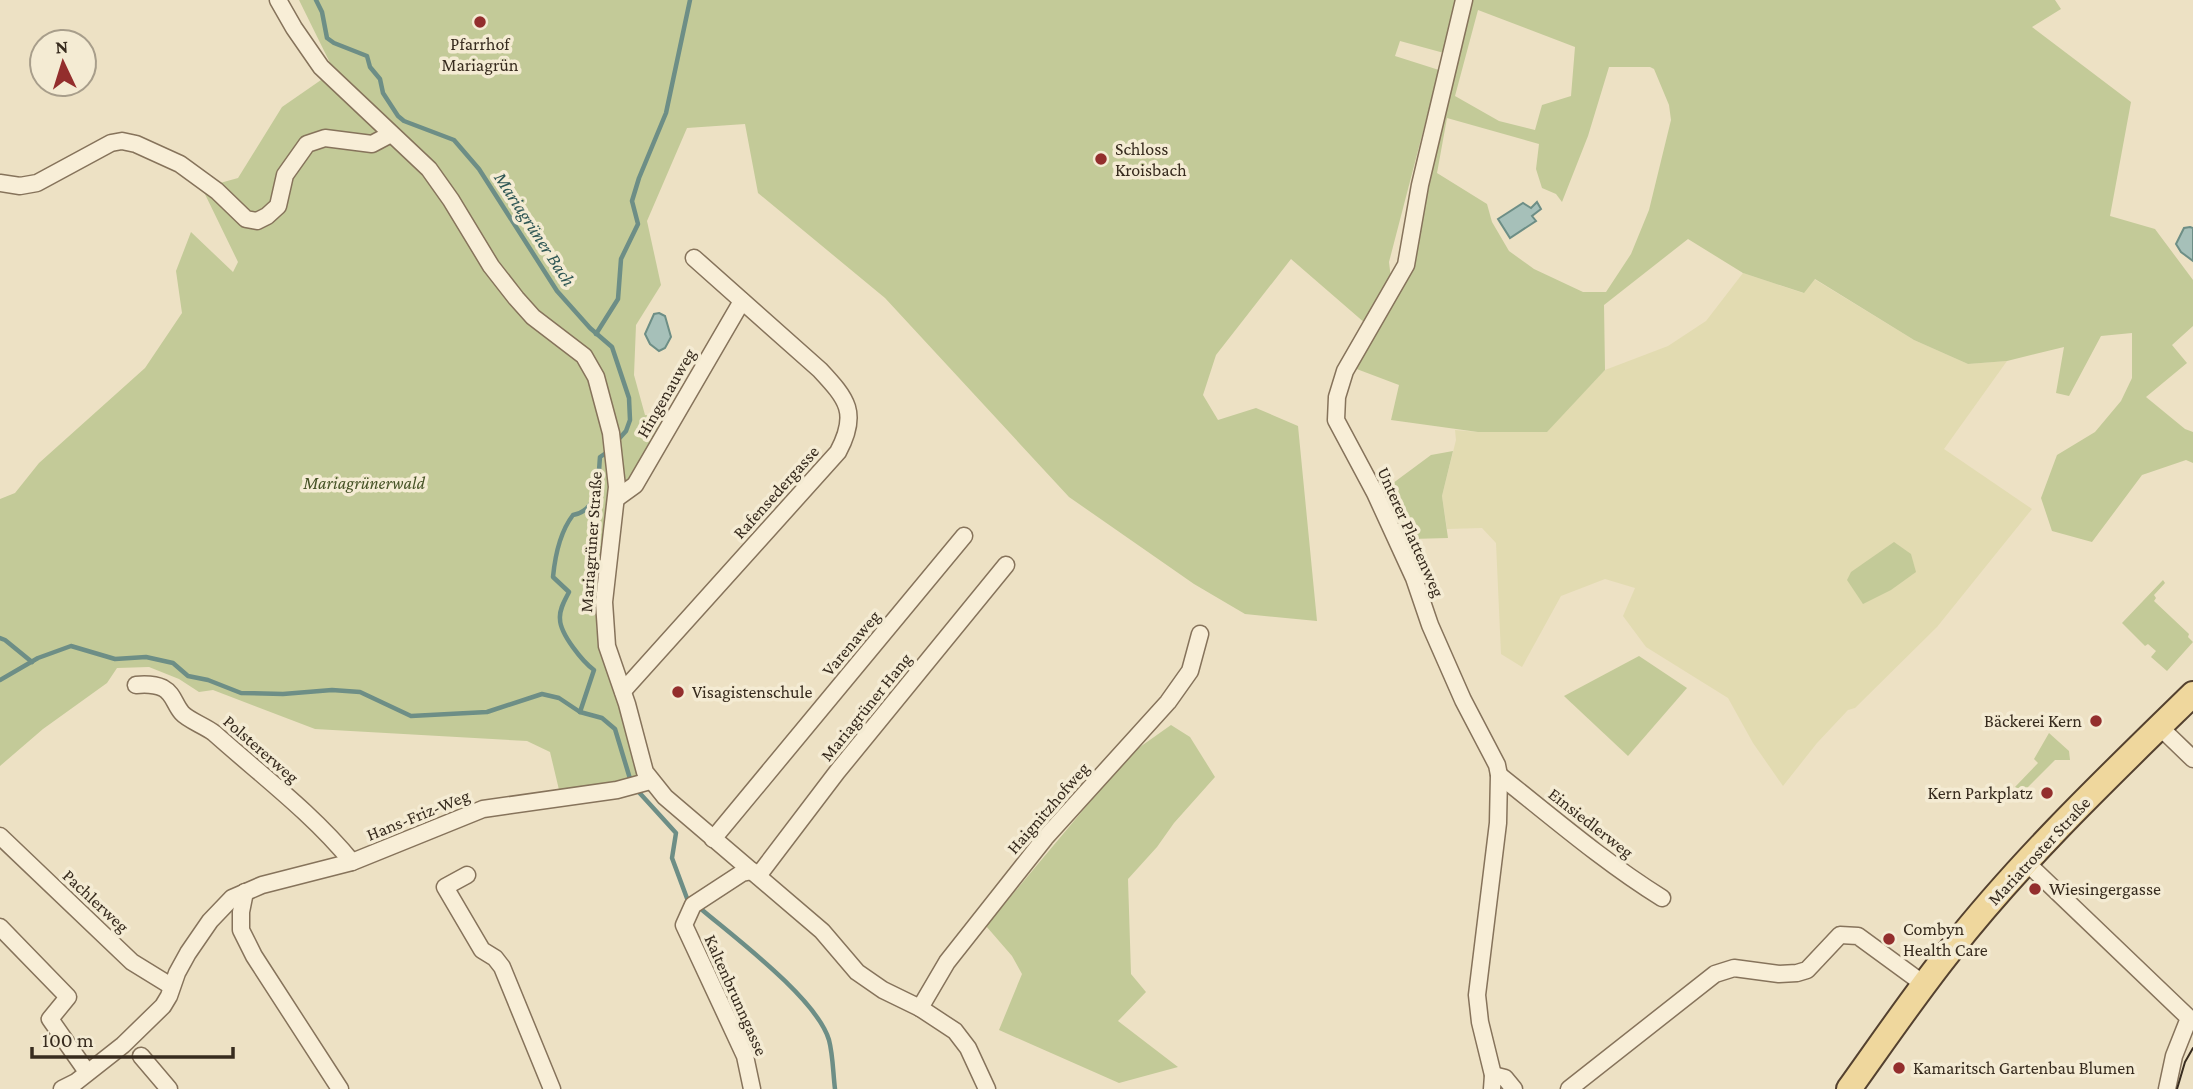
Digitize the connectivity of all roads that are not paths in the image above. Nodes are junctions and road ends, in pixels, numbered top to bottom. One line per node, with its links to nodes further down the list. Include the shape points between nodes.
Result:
1 (278, 0): 3 (street, Mariagrüner Straße, via 321,67)
2 (1464, 0): 16 (street, Unterer Plattenweg, via 1406,265 1345,371 1336,420 1375,493)
3 (391, 134): 4 (street, via 372,144 325,138 307,144 285,175 278,206 257,221 246,219 180,164 122,141 37,183); 7 (street, Mariagrüner Straße, via 429,169 516,298 584,356 596,377 611,433)
4 (0, 183)
5 (694, 258): 6 (street, Rafensedergasse)
6 (742, 301): 7 (street, Hingenauweg, via 635,485); 12 (street, Rafensedergasse, via 839,391 850,425 838,452)
7 (617, 498): 12 (street, Mariagrüner Straße, via 604,602 607,646)
8 (964, 536): 19 (street, Varenaweg)
9 (1006, 565): 22 (street, Mariagrüner Hang)
10 (1200, 634): 29 (street, Haignitzhofweg, via 1190,671 1168,702 1037,848 947,962)
11 (136, 685): 20 (street, Polstererweg, via 160,687 171,694 183,714 204,725 276,788)
12 (623, 691): 17 (street, Mariagrüner Straße, via 643,766)
13 (2193, 694): 14 (main road, Mariatroster Straße)
14 (2161, 725): 15 (street); 21 (main road, Mariatroster Straße)
15 (2193, 759)
16 (1499, 775): 25 (street, Einsiedlerweg); 32 (street, Unterer Plattenweg, via 1498,823 1477,995)
17 (640, 784): 19 (street, Mariagrüner Straße, via 665,797); 20 (street, Hans-Friz-Weg, via 484,809)
18 (0, 836): 28 (street, Pachlerweg, via 132,962)
19 (713, 839): 22 (street, Mariagrüner Straße)
20 (352, 862): 24 (street, Hans-Friz-Weg)
21 (2026, 862): 27 (main road, Mariatroster Straße); 42 (street, via 2189,1018)
22 (755, 873): 29 (street, Mariagrüner Straße, via 822,931 857,972); 37 (street, Kaltenbrunngasse, via 742,873 692,905 684,925 745,1056)
23 (467, 875): 36 (street, via 445,887 482,950 502,967)
24 (245, 892): 28 (street, Hans-Friz-Weg, via 232,898 210,921); 35 (street, via 241,930)
25 (1662, 898)
26 (0, 927): 31 (street, via 68,997 50,1019)
27 (1925, 985): 40 (street, via 1858,936 1840,935 1807,970 1779,974 1734,968 1715,974); 41 (main road, Mariatroster Straße)
28 (171, 986): 31 (street, Hans-Friz-Weg, via 163,1006)
29 (920, 1008): 38 (street, Mariagrüner Straße, via 962,1039)
30 (141, 1056): 34 (street)
31 (87, 1072): 33 (street, Hans-Friz-Weg)
32 (1492, 1082): 39 (street, via 1505,1078)
33 (62, 1089)
34 (169, 1089)
35 (340, 1089)
36 (552, 1089)
37 (752, 1089)
38 (987, 1089)
39 (1514, 1089)
40 (1569, 1089)
41 (1849, 1089)
42 (2167, 1089)

